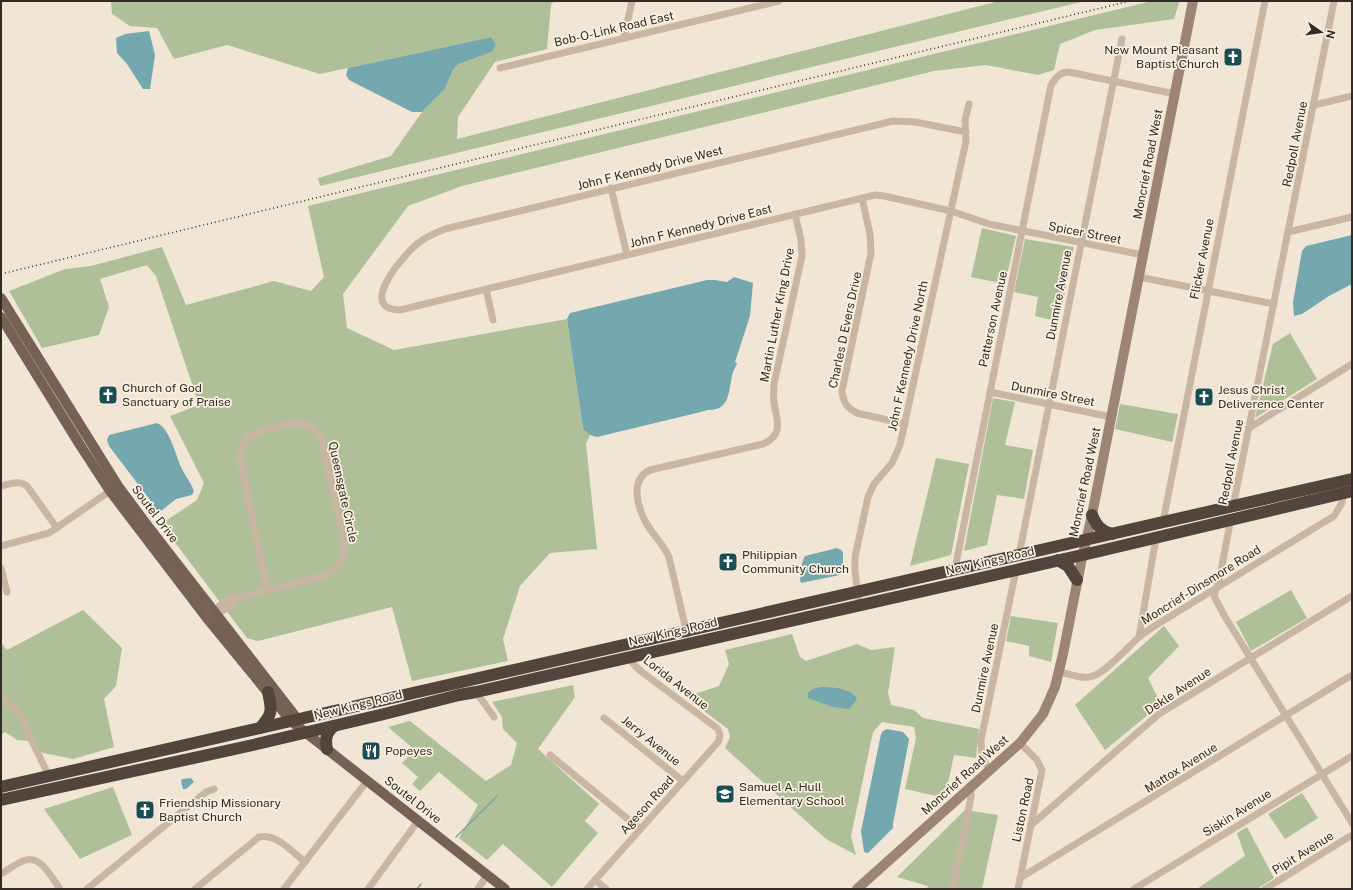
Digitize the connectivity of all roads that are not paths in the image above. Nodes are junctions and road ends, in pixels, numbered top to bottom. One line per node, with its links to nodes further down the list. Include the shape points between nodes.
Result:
1 (632, 1): 6 (street)
2 (779, 1): 6 (street, Bob-O-Link Road East)
3 (1193, 1): 10 (street, Moncrief Road West)
4 (1265, 1): 27 (street, Flicker Avenue)
5 (1334, 1): 13 (street, Redpoll Avenue)
6 (624, 38): 8 (street, Bob-O-Link Road East)
7 (1122, 39): 9 (street, Dunmire Avenue)
8 (500, 68)
9 (1113, 81): 10 (street); 20 (street, Patterson Avenue, via 1064,72 1058,75 1051,85); 22 (street, Dunmire Avenue)
10 (1175, 94): 24 (street, Moncrief Road West)
11 (1352, 96): 13 (street)
12 (969, 104): 14 (street, John F Kennedy Drive North, via 965,120)
13 (1314, 105): 21 (street, Redpoll Avenue)
14 (966, 132): 15 (street, John F Kennedy Drive West, via 915,122 893,121); 17 (street, John F Kennedy Drive North)
15 (611, 188): 23 (street); 30 (street, John F Kennedy Drive West, via 445,229 430,235 404,257 385,284 381,297)
16 (862, 198): 17 (street, John F Kennedy Drive East, via 880,195); 18 (street, John F Kennedy Drive East); 37 (street, Charles D Evers Drive, via 870,234 871,253 842,391 843,397 845,404 857,413)
17 (951, 210): 20 (street, John F Kennedy Drive East, via 989,224); 37 (street, John F Kennedy Drive North)
18 (795, 214): 23 (street, John F Kennedy Drive East); 66 (street, Martin Luther King Drive, via 802,240 802,256 774,384 777,432 769,442 763,444 650,470 642,475 637,485 636,491 642,514 669,557)
19 (1352, 216): 21 (street)
20 (1022, 232): 22 (street, Spicer Street); 34 (street, Patterson Avenue)
21 (1288, 232): 29 (street, Redpoll Avenue)
22 (1080, 243): 24 (street, Spicer Street); 35 (street, Dunmire Avenue)
23 (627, 255): 26 (street, John F Kennedy Drive East)
24 (1143, 255): 25 (street, Moncrief Road West)
25 (1139, 277): 27 (street); 36 (street, Moncrief Road West)
26 (486, 289): 30 (street, John F Kennedy Drive East, via 400,310); 32 (street)
27 (1207, 290): 29 (street); 46 (street, Flicker Avenue)
28 (1, 298): 41 (main road, Soutel Drive)
29 (1274, 304): 38 (street, Redpoll Avenue)
30 (386, 306)
31 (1, 317): 41 (main road, Soutel Drive, via 76,438)
32 (493, 320)
33 (1352, 364): 38 (street)
34 (990, 392): 35 (street, Dunmire Street); 56 (street, Patterson Avenue)
35 (1049, 404): 36 (street, Dunmire Street); 52 (street, Dunmire Avenue)
36 (1111, 417): 44 (street, Moncrief Road West)
37 (905, 424): 62 (street, John F Kennedy Drive North, via 892,463 874,484 868,497 855,557)
38 (1249, 428): 43 (street, Redpoll Avenue)
39 (1352, 479): 43 (highway, New Kings Road)
40 (1, 486): 47 (street, via 24,484)
41 (114, 489): 47 (street); 65 (main road, Soutel Drive)
42 (1348, 492): 45 (highway, New Kings Road); 59 (street, Moncrief-Dinsmore Road, via 1334,516)
43 (1233, 506): 45 (street, Redpoll Avenue); 46 (highway, New Kings Road)
44 (1092, 515): 48 (highway, via 1100,528); 50 (street, Moncrief Road West)
45 (1230, 520): 49 (highway, New Kings Road); 59 (street, Redpoll Avenue)
46 (1162, 522): 48 (highway, New Kings Road)
47 (57, 528): 51 (street, via 45,534)
48 (1112, 534): 50 (highway, New Kings Road)
49 (1156, 538): 53 (highway, New Kings Road); 67 (street)
50 (1086, 540): 52 (highway, New Kings Road); 53 (street, Moncrief Road West)
51 (1, 546)
52 (1019, 555): 56 (highway, New Kings Road)
53 (1082, 555): 54 (highway, New Kings Road); 58 (street, Moncrief Road West)
54 (1058, 560): 57 (highway, New Kings Road); 58 (highway, via 1068,566)
55 (1, 568): 61 (street)
56 (955, 569): 62 (highway, New Kings Road)
57 (1016, 570): 64 (highway, New Kings Road); 91 (street, Dunmire Avenue, via 981,740 982,758)
58 (1077, 580): 72 (street, Moncrief Road West)
59 (1217, 587): 67 (street, Moncrief-Dinsmore Road); 71 (street, Redpoll Avenue, via 1214,596)
60 (267, 589): 60 (street, Queensgate Circle, via 326,575 338,567 344,552 322,440 317,432 306,424 298,423 252,434 246,439 240,451); 65 (street, Queensgate Circle, via 237,598 231,597)
61 (7, 592)
62 (858, 592): 64 (street, John F Kennedy Drive North); 66 (highway, New Kings Road)
63 (1352, 596): 71 (street, Dekle Avenue)
64 (859, 604): 68 (highway, New Kings Road)
65 (213, 614): 75 (main road, Soutel Drive); 81 (main road, Soutel Drive)
66 (686, 631): 68 (street, Martin Luther King Drive); 69 (highway, New Kings Road)
67 (1140, 637): 72 (street, Moncrief-Dinsmore Road, via 1094,676 1087,678)
68 (689, 643): 70 (highway, New Kings Road)
69 (624, 645): 70 (street, Lorida Avenue); 74 (highway, New Kings Road)
70 (628, 657): 76 (highway, New Kings Road); 85 (street, Lorida Avenue, via 642,672 718,729)
71 (1251, 658): 79 (street, Redpoll Avenue); 103 (street, Dekle Avenue, via 1151,720)
72 (1060, 672): 86 (street, Moncrief Road West, via 1043,714)
73 (1352, 675): 79 (street, Mattox Avenue)
74 (459, 689): 76 (highway, New Kings Road); 81 (highway, New Kings Road); 82 (highway, New Kings Road)
75 (268, 692): 81 (main road, Soutel Drive); 83 (highway, via 272,709 270,716)
76 (476, 692): 78 (street)
77 (1, 697): 94 (street, via 24,720)
78 (494, 716)
79 (1286, 716): 93 (street, Redpoll Avenue); 109 (street, Mattox Avenue)
80 (604, 718): 96 (street, Jerry Avenue)
81 (294, 720): 83 (highway, New Kings Road); 84 (main road, Soutel Drive)
82 (334, 726): 84 (highway, New Kings Road); 87 (highway, via 327,734)
83 (260, 728): 90 (highway, New Kings Road)
84 (306, 732): 87 (main road, Soutel Drive); 92 (highway, New Kings Road)
85 (720, 735): 96 (street, Ageson Road, via 719,741)
86 (1020, 743): 91 (street, Moncrief Road West); 103 (street, Liston Road, via 1037,760 1042,770)
87 (327, 749): 95 (main road, Soutel Drive)
88 (550, 755): 104 (street)
89 (1352, 756): 93 (street, Siskin Avenue)
90 (122, 760): 92 (street); 94 (highway, New Kings Road)
91 (990, 770): 98 (street, Moncrief Road West)
92 (126, 772): 100 (highway, New Kings Road)
93 (1322, 774): 102 (street, Redpoll Avenue); 123 (street, Siskin Avenue)
94 (49, 776): 97 (highway, New Kings Road)
95 (367, 781): 101 (main road, Soutel Drive); 106 (street)
96 (683, 782): 104 (street, Ageson Road)
97 (1, 787)
98 (971, 787): 111 (street); 121 (street, Moncrief Road West)
99 (214, 789): 113 (street, via 206,792)
100 (1, 800)
101 (418, 821): 108 (main road, Soutel Drive); 116 (street)
102 (1352, 823)
103 (1032, 825): 109 (street, Liston Road)
104 (640, 829): 110 (street, Ageson Road)
105 (1352, 835): 124 (street, Pipit Avenue)
106 (305, 862): 114 (street, via 278,840 272,837 259,837); 115 (street)
107 (1, 874): 112 (street, via 22,861 31,859 41,864)
108 (487, 875): 117 (street); 118 (main road, Soutel Drive)
109 (1020, 878): 122 (street, Liston Road)
110 (595, 880): 119 (street, Ageson Road); 120 (street)
111 (953, 888)
112 (60, 889)
113 (87, 889)
114 (195, 889)
115 (284, 889)
116 (368, 889)
117 (478, 889)
118 (505, 889)
119 (586, 889)
120 (606, 889)
121 (857, 889)
122 (1018, 889)
123 (1134, 889)
124 (1264, 889)

